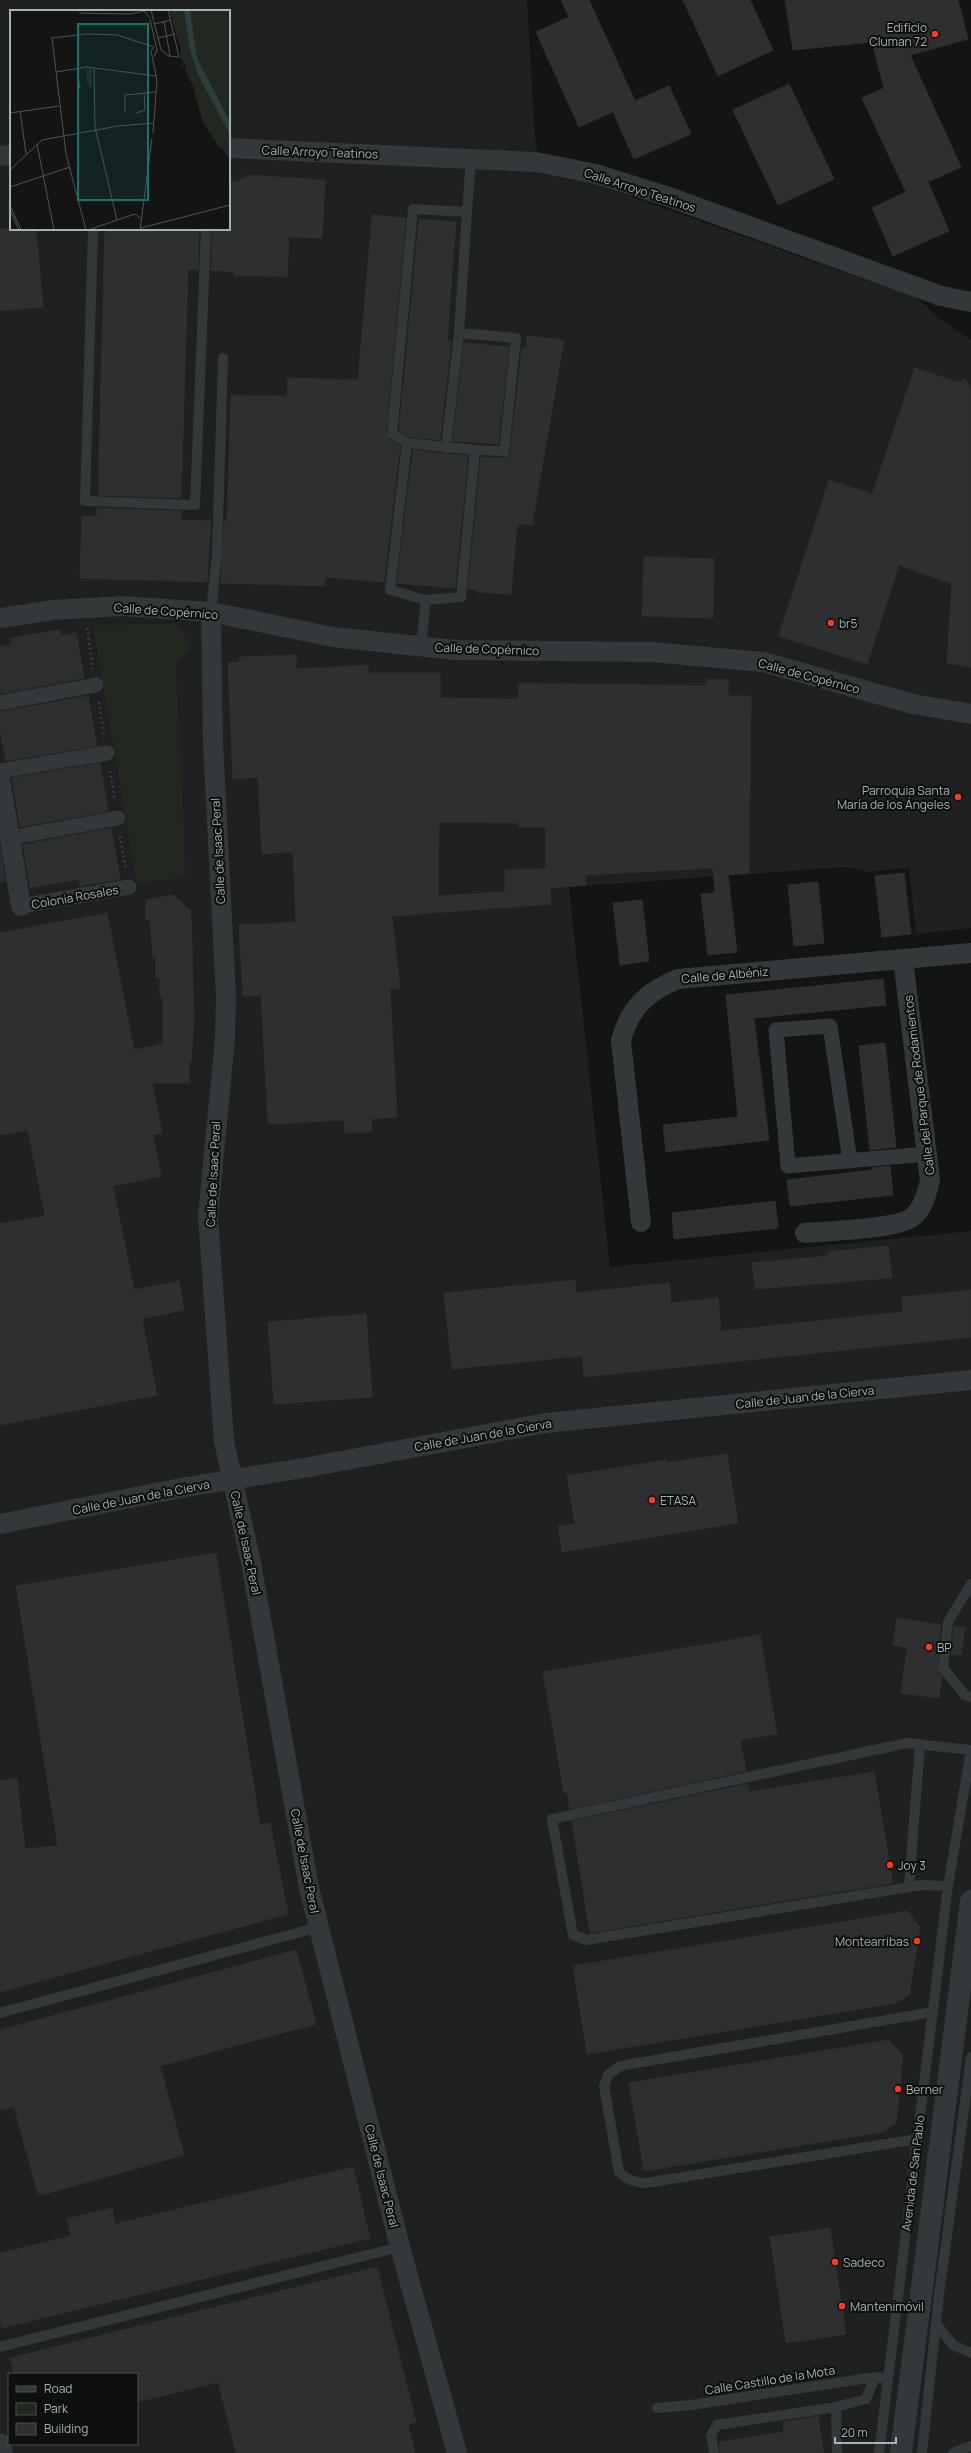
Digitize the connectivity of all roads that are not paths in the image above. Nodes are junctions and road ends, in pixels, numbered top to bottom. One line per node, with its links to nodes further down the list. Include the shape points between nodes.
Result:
1 (230, 148): 4 (street, Calle Arroyo Teatinos)
2 (10, 155): 3 (street)
3 (0, 156)
4 (471, 158): 5 (lane); 8 (street, Calle Arroyo Teatinos, via 536,162 596,174 668,197)
5 (466, 212): 11 (lane); 13 (lane, via 413,209 392,434)
6 (93, 230): 7 (lane, via 85,501 195,505)
7 (206, 230)
8 (941, 296): 9 (street, Calle Arroyo Teatinos); 10 (street, Calle Arroyo Teatinos)
9 (971, 302)
10 (971, 318)
11 (459, 333): 14 (lane); 15 (lane, via 516,338 504,451)
12 (223, 358): 17 (lane, via 217,553)
13 (407, 443): 14 (lane); 16 (lane, via 390,590)
14 (446, 448): 15 (lane)
15 (475, 450): 16 (lane, via 461,597)
16 (426, 600): 19 (lane)
17 (211, 612): 18 (street, Calle de Copérnico, via 122,606 53,610); 19 (street, Calle de Copérnico, via 333,637); 37 (street, Calle de Isaac Peral, via 213,743 226,997 225,1039 208,1216 224,1441)
18 (0, 618)
19 (421, 646): 22 (street, Calle de Copérnico, via 455,650 652,652 763,662 913,704)
20 (96, 686): 21 (street)
21 (0, 703)
22 (971, 714)
23 (107, 753): 24 (street)
24 (0, 771)
25 (0, 780): 27 (street)
26 (118, 818): 27 (street)
27 (10, 838): 29 (street)
28 (129, 888): 29 (street, Colonia Rosales)
29 (21, 906)
30 (971, 953): 31 (street, Calle de Albéniz)
31 (904, 959): 32 (street, Calle del Parque de Rodamientos); 34 (street, Calle de Albéniz, via 678,979 650,992 636,1006 625,1024 621,1041)
32 (926, 1154): 33 (street); 35 (street, Calle del Parque de Rodamientos, via 930,1180 926,1198 912,1218 893,1224)
33 (850, 1161): 33 (street, via 788,1166 776,1030 830,1026)
34 (641, 1222)
35 (805, 1233)
36 (971, 1380): 37 (street, Calle de Juan de la Cierva, via 546,1423)
37 (232, 1480): 38 (street, Calle de Juan de la Cierva); 46 (street, Calle de Isaac Peral, via 251,1563 309,1888)
38 (0, 1524)
39 (971, 1584): 40 (lane, via 948,1622 943,1668 965,1695)
40 (971, 1697)
41 (920, 1744): 42 (lane); 44 (lane); 44 (lane, via 907,1743 552,1819 573,1935 586,1940)
42 (971, 1750): 43 (lane, Avenida de San Pablo)
43 (948, 1886): 44 (lane); 47 (lane, Avenida de San Pablo)
44 (909, 1887)
45 (971, 1901): 67 (street, Avenida de San Pablo)
46 (319, 1927): 48 (lane); 52 (street, Calle de Isaac Peral)
47 (933, 2012): 51 (lane, Avenida de San Pablo); 51 (lane, via 620,2066 608,2075 604,2086 619,2172 635,2182 646,2183)
48 (0, 2013)
49 (971, 2056): 50 (lane)
50 (968, 2101): 53 (lane)
51 (917, 2139): 57 (lane, Avenida de San Pablo)
52 (400, 2247): 54 (lane); 63 (street, Calle de Isaac Peral)
53 (936, 2324): 55 (lane, via 953,2345); 68 (lane)
54 (0, 2347)
55 (971, 2353)
56 (876, 2377): 57 (lane, Calle Castillo de la Mota); 58 (lane, via 866,2399); 59 (lane, Calle Castillo de la Mota)
57 (888, 2378): 66 (lane, Avenida de San Pablo)
58 (836, 2407): 64 (lane, via 718,2425 711,2435); 65 (lane)
59 (657, 2408)
60 (0, 2442): 62 (street)
61 (971, 2446): 69 (lane)
62 (3, 2453)
63 (457, 2453)
64 (714, 2453)
65 (837, 2453)
66 (879, 2453)
67 (901, 2453)
68 (922, 2453)
69 (953, 2453)

